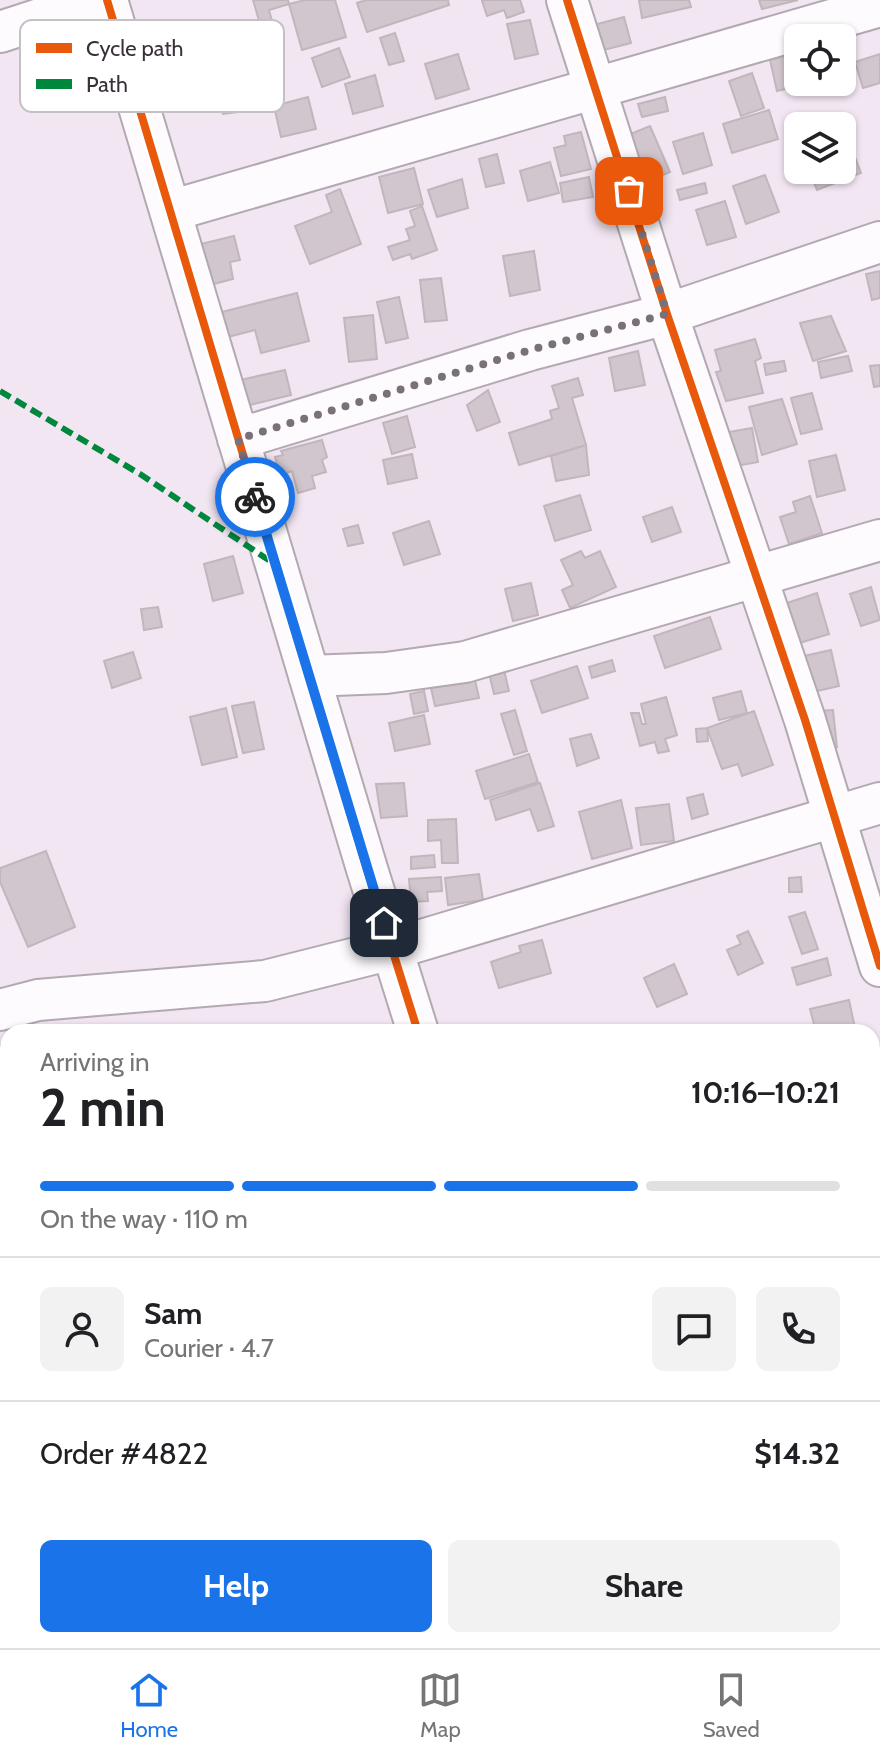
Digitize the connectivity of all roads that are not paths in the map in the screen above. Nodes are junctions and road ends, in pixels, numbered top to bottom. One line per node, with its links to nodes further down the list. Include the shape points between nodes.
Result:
1 (98, 0): 5 (street)
2 (107, 0): 6 (street)
3 (567, 0): 9 (street)
4 (880, 6): 9 (street)
5 (37, 20)
6 (113, 20)
7 (20, 25): 8 (street)
8 (0, 32)
9 (595, 87): 11 (street); 13 (street)
10 (140, 112): 11 (street)
11 (170, 211): 14 (street)
12 (880, 242): 13 (street)
13 (667, 314): 14 (street); 16 (street)
14 (238, 439): 17 (street)
15 (880, 540): 16 (street)
16 (755, 575): 17 (street, via 465,662); 19 (street)
17 (309, 676): 20 (street)
18 (880, 803): 19 (street)
19 (836, 816): 20 (street); 21 (street)
20 (392, 949): 22 (street, via 265,981 38,1000); 23 (street)
21 (880, 966)
22 (0, 1010)
23 (415, 1024)

